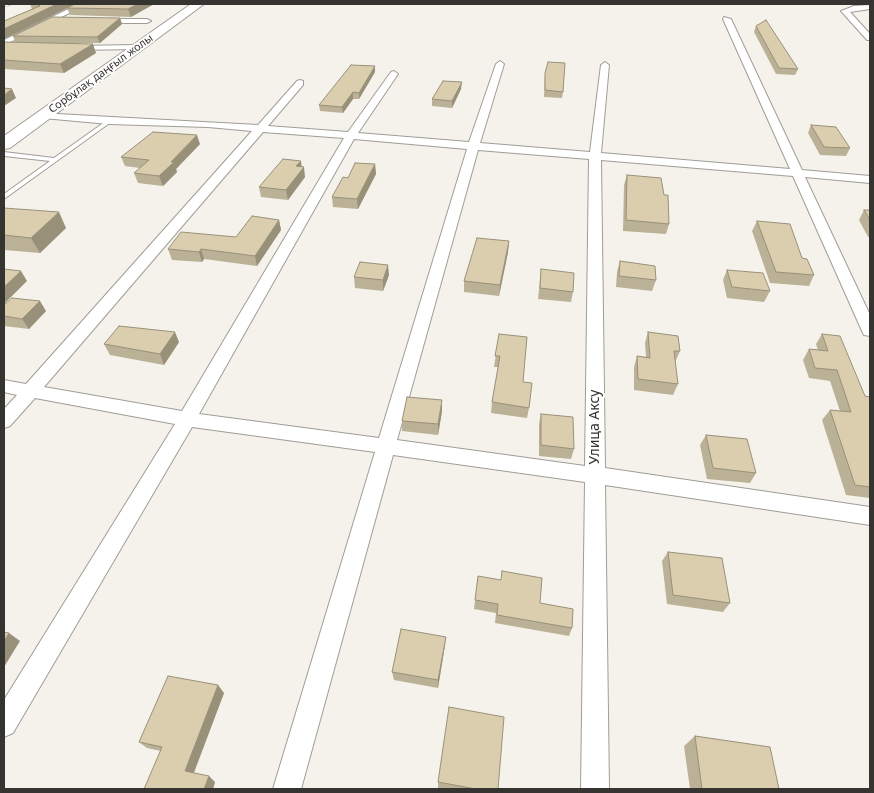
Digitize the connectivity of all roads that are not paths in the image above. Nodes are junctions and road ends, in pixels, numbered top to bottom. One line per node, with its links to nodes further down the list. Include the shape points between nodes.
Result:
1 (84, 4): 4 (street)
2 (198, 4): 11 (main road, Сорбұлақ даңғыл жолы)
3 (870, 7): 9 (street, via 845,11)
4 (54, 18): 6 (street); 10 (street)
5 (727, 19): 26 (street)
6 (71, 20)
7 (88, 20): 8 (street)
8 (147, 21)
9 (870, 38)
10 (7, 45)
11 (138, 47): 12 (street); 17 (main road, Сорбұлақ даңғыл жолы)
12 (59, 48)
13 (500, 64): 22 (street)
14 (605, 65): 24 (street, Улица Аксу)
15 (394, 74): 20 (street)
16 (300, 83): 19 (street)
17 (43, 115): 18 (street); 21 (main road, Сорбұлақ даңғыл жолы)
18 (109, 121): 19 (street); 25 (lane)
19 (258, 129): 20 (street); 31 (street)
20 (351, 136): 22 (street); 32 (street)
21 (4, 144)
22 (473, 147): 24 (street); 34 (street)
23 (4, 154): 25 (lane)
24 (595, 157): 26 (street); 35 (street, Улица Аксу)
25 (54, 160): 28 (lane)
26 (797, 174): 27 (street); 29 (street)
27 (870, 179)
28 (4, 197)
29 (870, 331)
30 (4, 386): 31 (street)
31 (31, 390): 32 (street); 33 (street)
32 (187, 420): 34 (street); 37 (street)
33 (4, 421)
34 (386, 448): 35 (street); 38 (street)
35 (595, 475): 36 (street); 39 (street, Улица Аксу)
36 (870, 516)
37 (4, 724)
38 (287, 789)
39 (596, 789)

